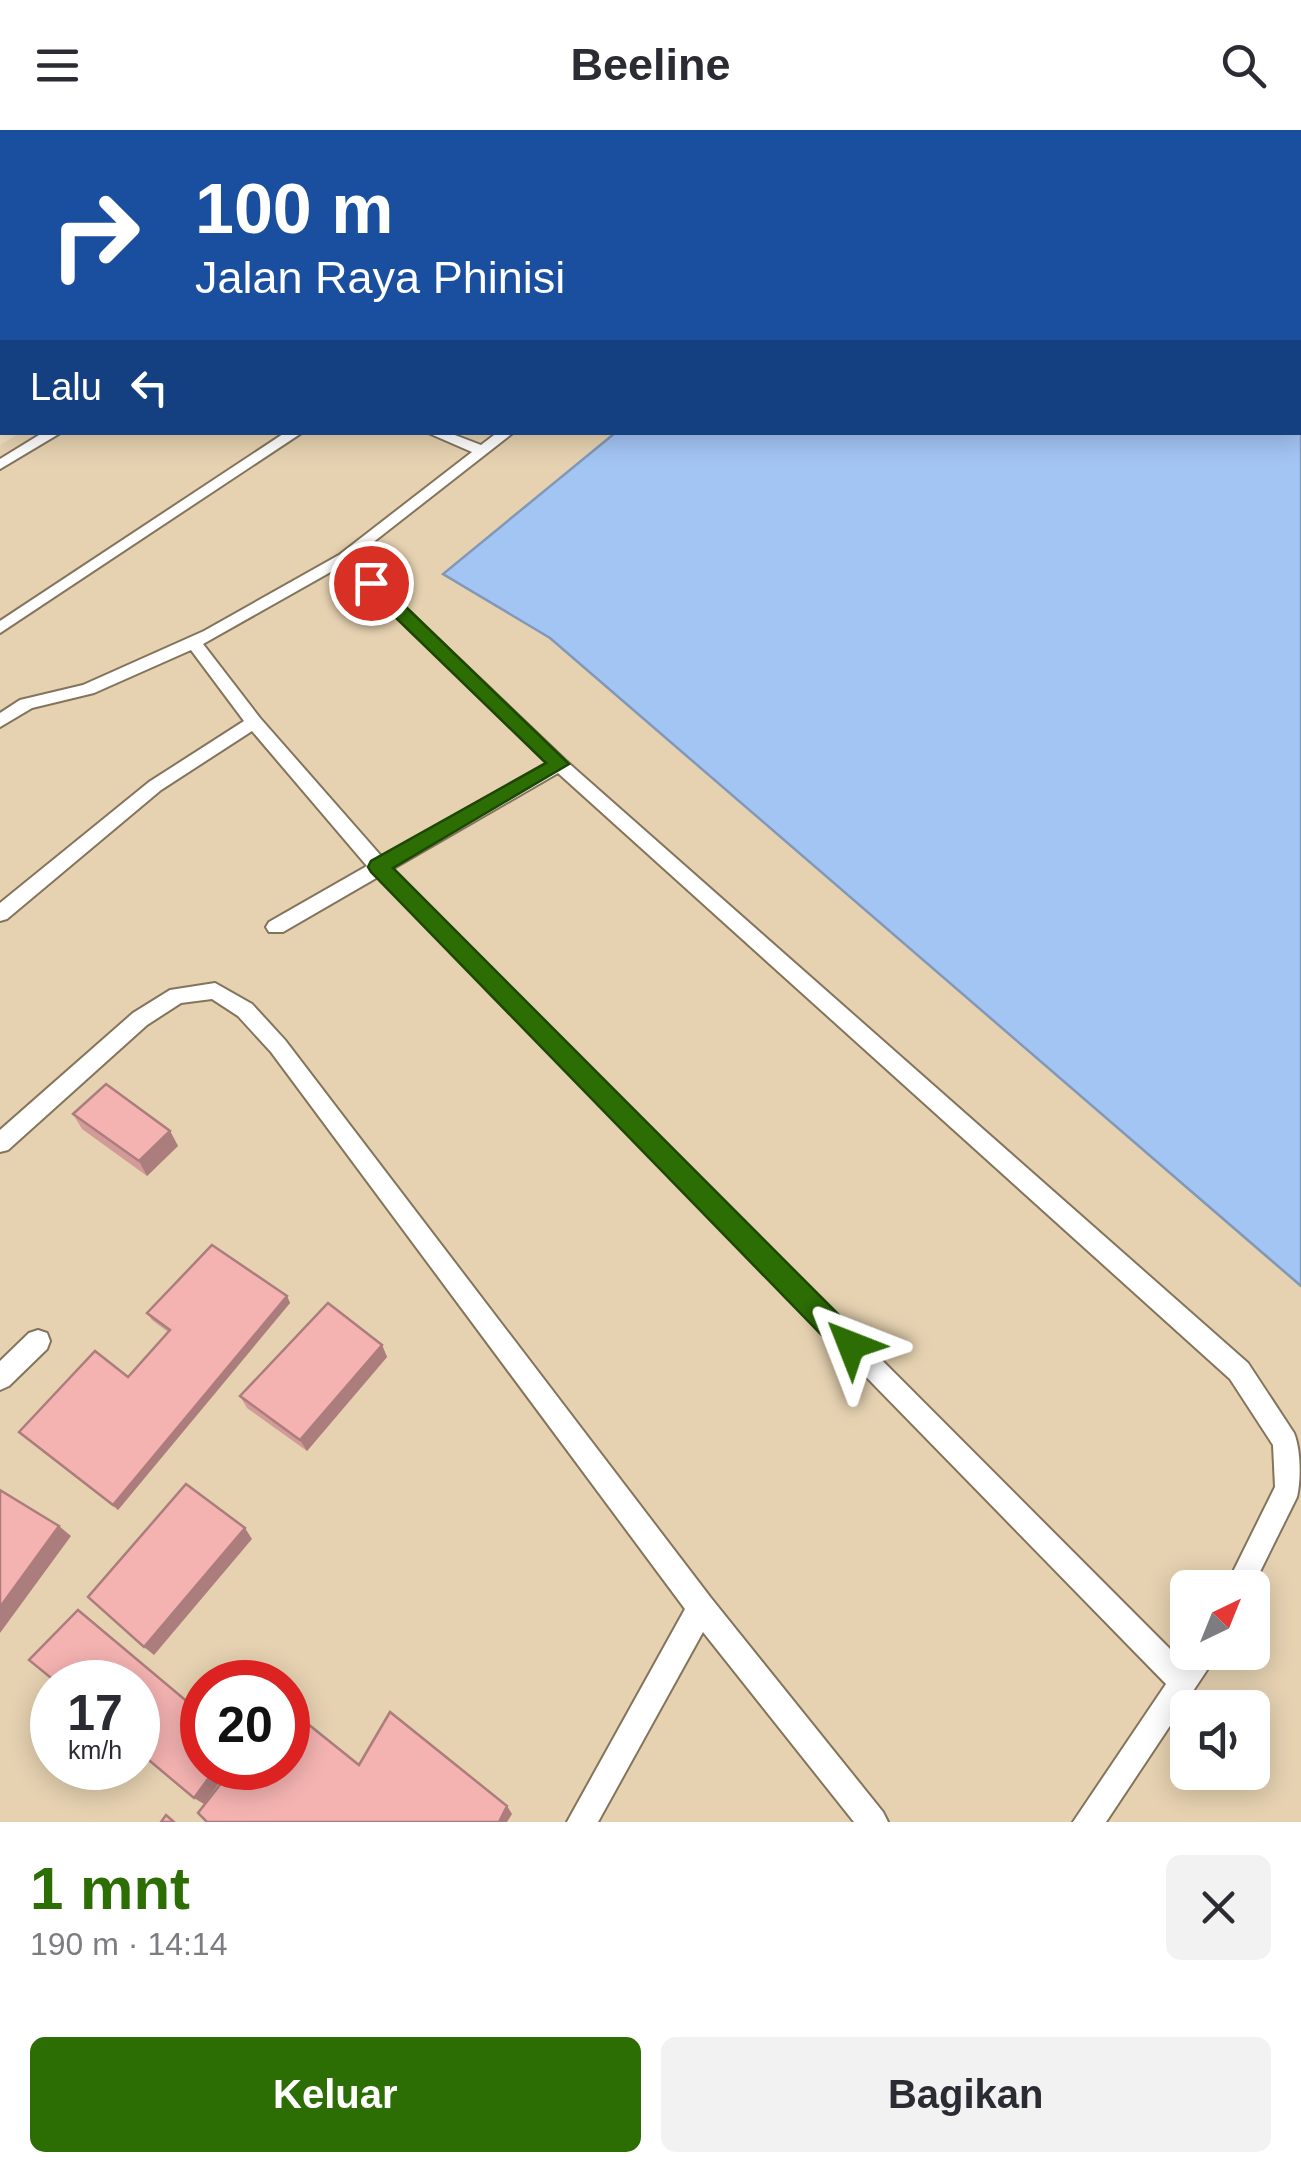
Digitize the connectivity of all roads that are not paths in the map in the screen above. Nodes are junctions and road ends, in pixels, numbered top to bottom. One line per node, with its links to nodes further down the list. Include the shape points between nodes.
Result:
1 (50, 435): 6 (lane)
2 (291, 435): 8 (lane)
3 (442, 435): 5 (lane)
4 (503, 435): 5 (lane)
5 (483, 451): 7 (lane)
6 (0, 465)
7 (344, 558): 9 (lane); 12 (lane)
8 (0, 628)
9 (194, 643): 10 (lane, via 88,689 26,704); 11 (lane)
10 (0, 721)
11 (254, 722): 13 (lane); 14 (lane, via 155,786)
12 (559, 764): 13 (lane); 19 (lane, via 1239,1371 1285,1442 1288,1488)
13 (378, 867): 15 (lane); 22 (lane)
14 (0, 914)
15 (276, 927)
16 (0, 1143): 20 (lane, via 140,1020 177,996 215,991 245,1010)
17 (38, 1340): 18 (lane)
18 (0, 1378)
19 (1247, 1570)
20 (701, 1608): 23 (lane); 24 (lane)
21 (1192, 1670): 22 (lane)
22 (1184, 1683): 25 (lane)
23 (582, 1822)
24 (873, 1822)
25 (1088, 1822)

